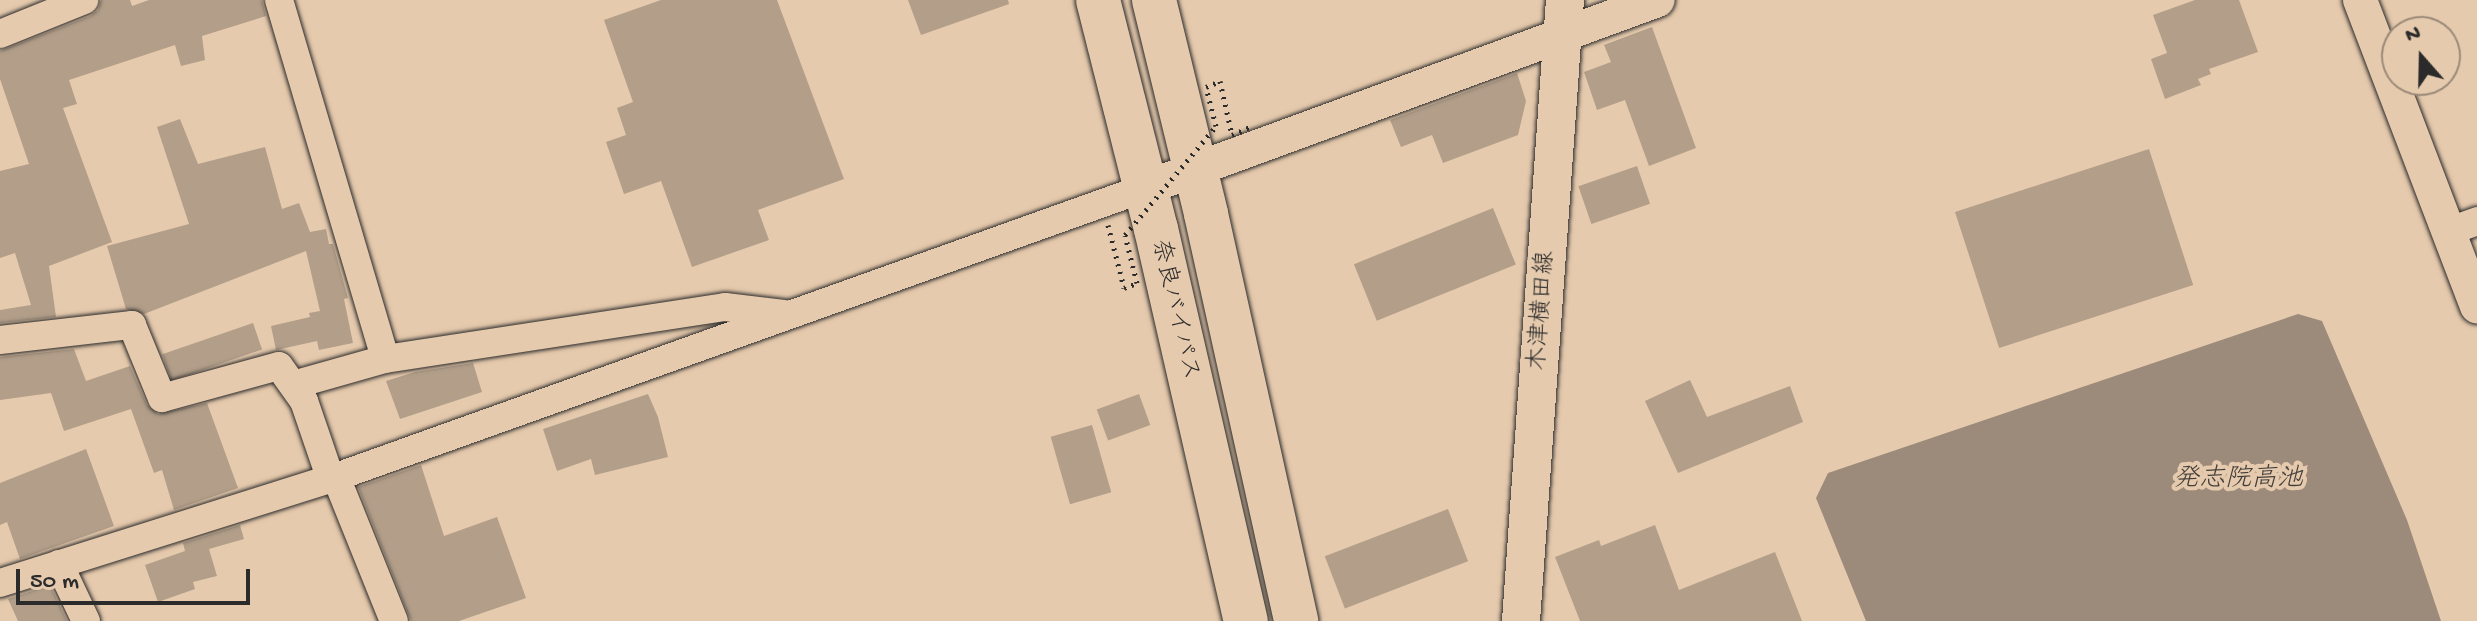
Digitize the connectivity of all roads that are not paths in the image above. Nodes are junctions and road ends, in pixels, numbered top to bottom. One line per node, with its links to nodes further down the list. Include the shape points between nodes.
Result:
1 (84, 0): 8 (street)
2 (279, 0): 15 (street)
3 (1098, 0): 10 (highway, 奈良バイパス)
4 (1154, 0): 9 (highway)
5 (1658, 0): 7 (street)
6 (2360, 0): 11 (street)
7 (1564, 17): 9 (street); 24 (main road, 木津横田線)
8 (0, 34)
9 (1195, 170): 10 (street); 23 (highway)
10 (1145, 188): 13 (street); 22 (highway, 奈良バイパス)
11 (2464, 226): 12 (street)
12 (2477, 306)
13 (788, 316): 15 (street, via 725,307); 17 (street)
14 (0, 340): 16 (street, via 132,325 162,398 279,366)
15 (385, 359): 16 (street)
16 (293, 385): 17 (street)
17 (333, 477): 18 (street); 21 (street)
18 (59, 564): 19 (street); 20 (street)
19 (0, 583)
20 (86, 621)
21 (394, 621)
22 (1246, 621)
23 (1296, 621)
24 (1521, 621)

